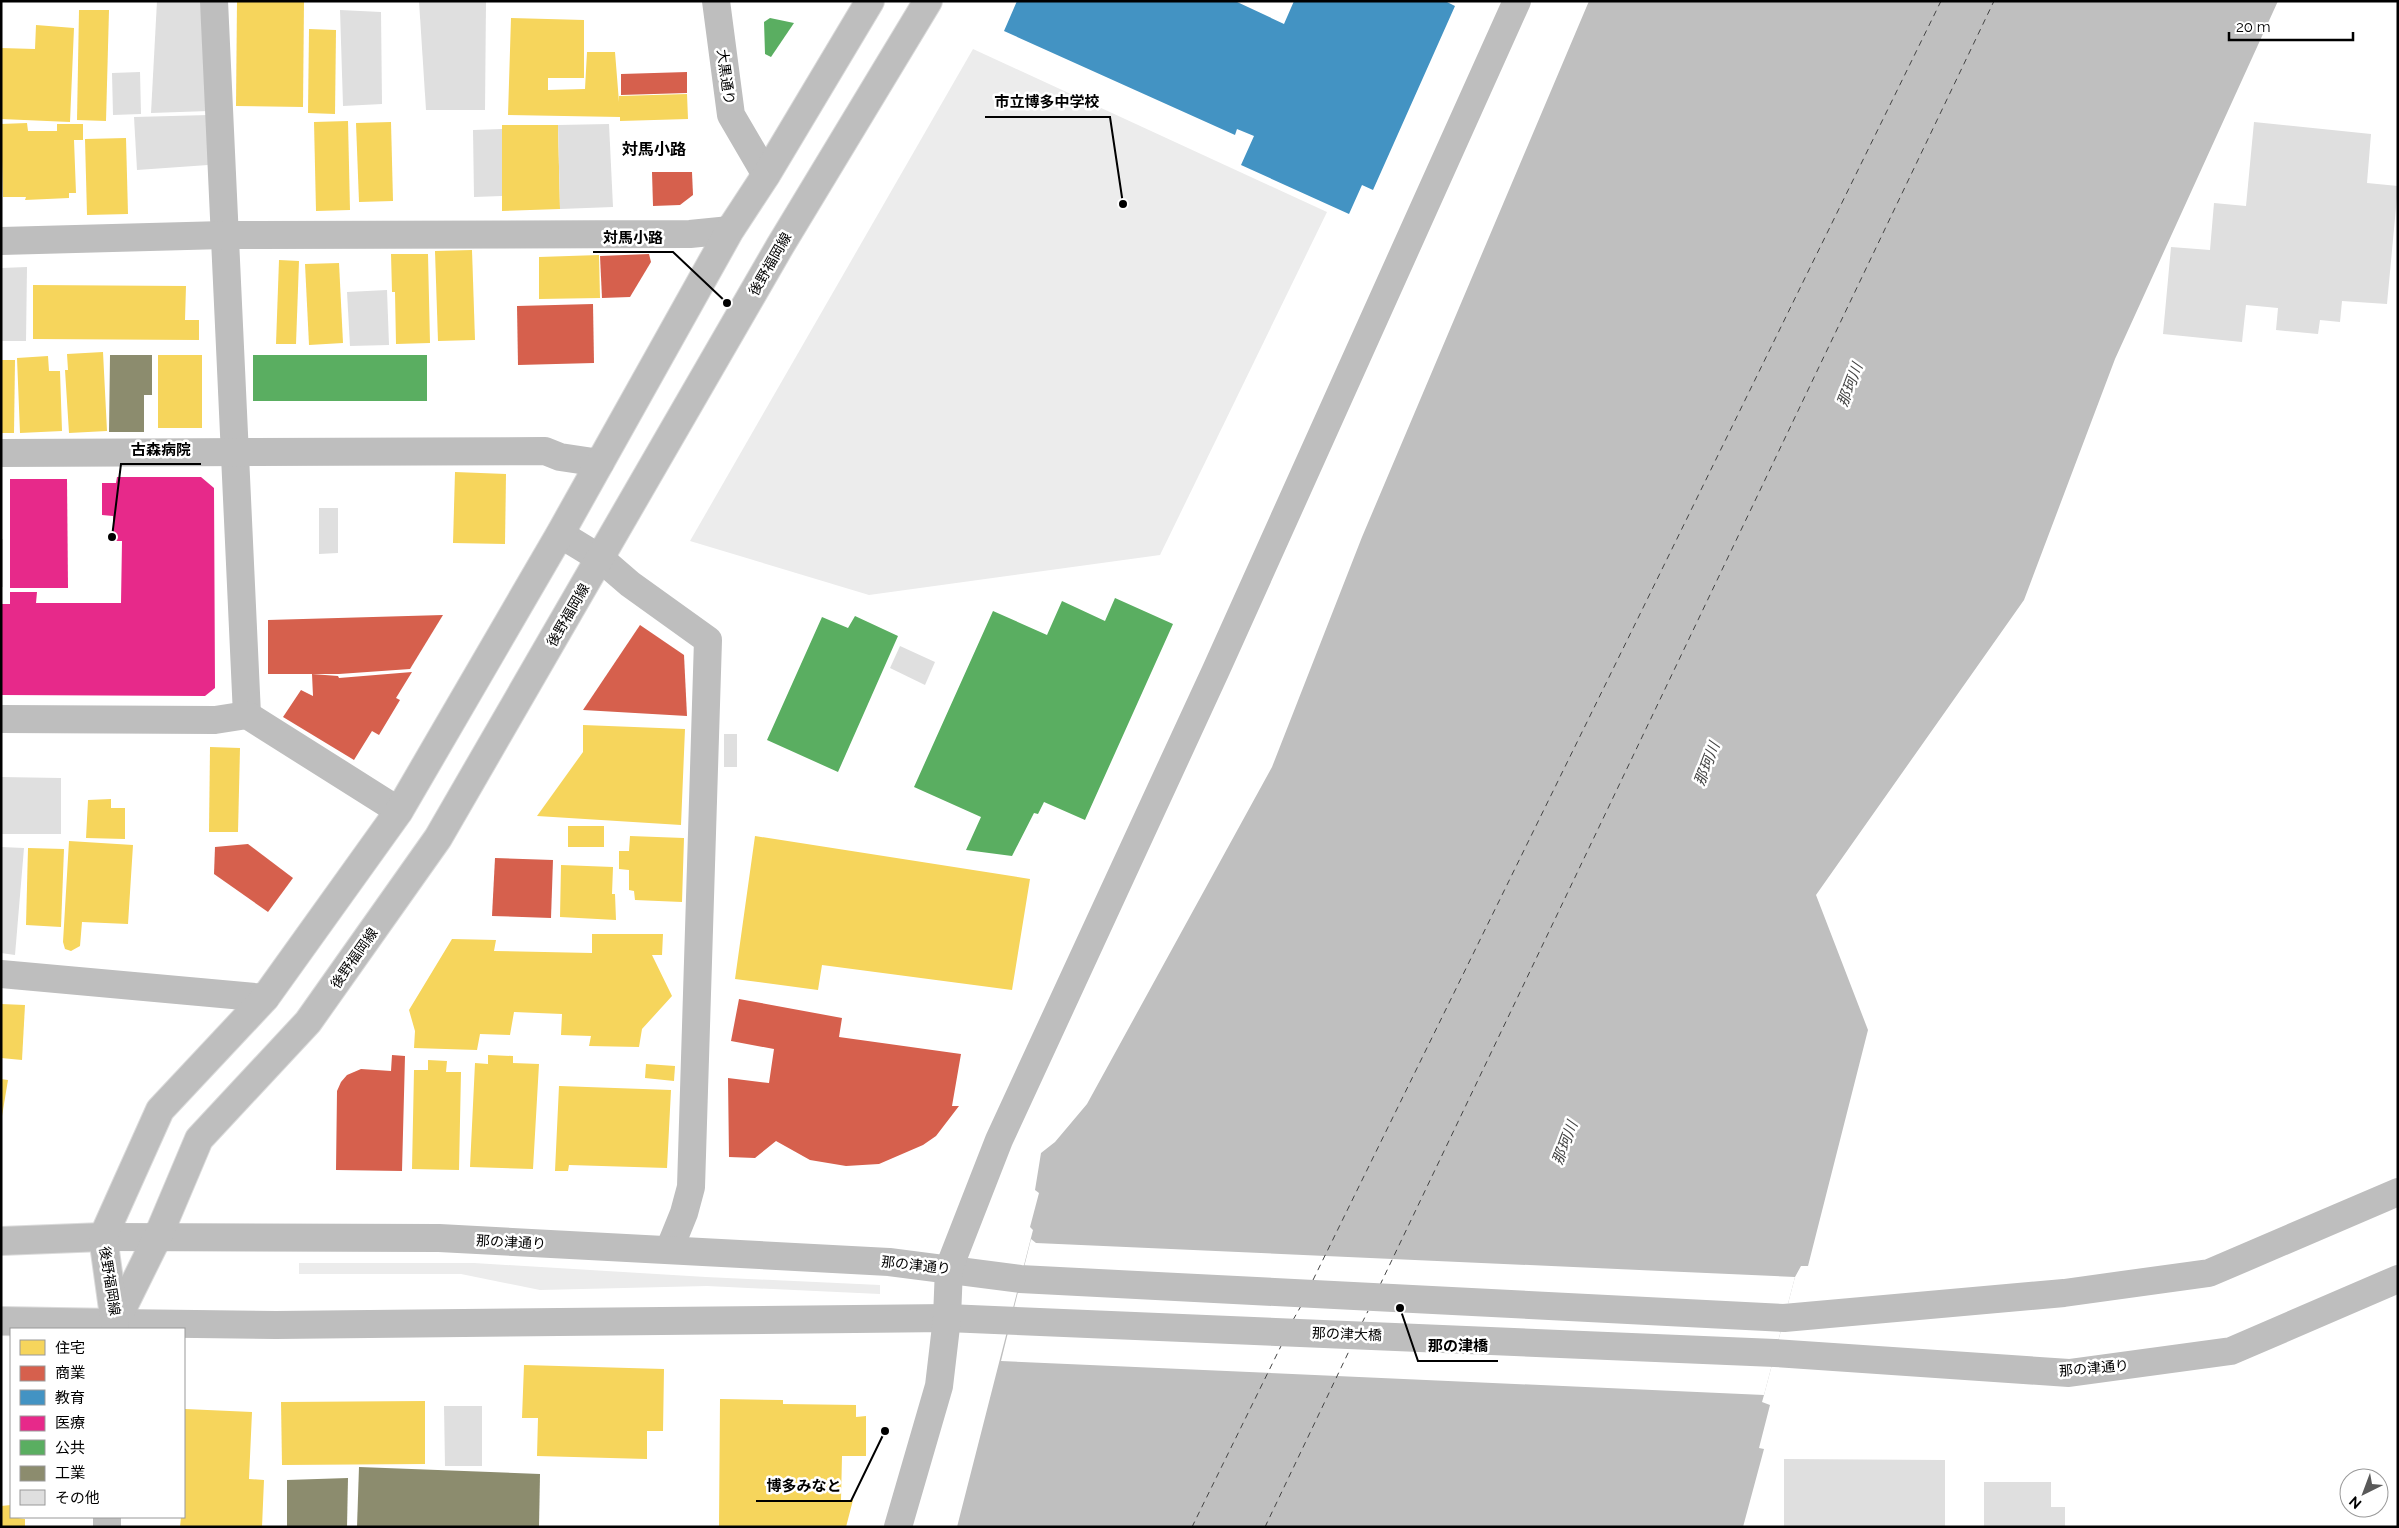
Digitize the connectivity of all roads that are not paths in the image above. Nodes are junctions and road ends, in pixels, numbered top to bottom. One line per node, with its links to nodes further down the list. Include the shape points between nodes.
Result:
1 (214, 1): 8 (street)
2 (716, 1): 6 (street, 大黒通り, via 732,116)
3 (870, 1): 6 (street, 後野福岡線)
4 (928, 1): 14 (street, 後野福岡線, via 780,246)
5 (1517, 1): 25 (street, via 1216,670 999,1140)
6 (766, 174): 7 (street, 後野福岡線)
7 (730, 230): 8 (street, via 680,234); 12 (street, 後野福岡線)
8 (224, 235): 9 (street); 10 (street)
9 (1, 241)
10 (233, 451): 11 (street); 12 (street, via 545,451 560,457); 15 (street)
11 (1, 453)
12 (600, 463): 13 (street, 後野福岡線)
13 (560, 534): 14 (street); 17 (street, 後野福岡線)
14 (601, 559): 21 (street, 後野福岡線, via 438,838 308,1022 199,1139); 24 (street, via 708,640 691,1187)
15 (247, 715): 16 (street, via 215,720); 17 (street)
16 (1, 719)
17 (399, 811): 19 (street, 後野福岡線)
18 (1, 974): 19 (street)
19 (265, 998): 22 (street, 後野福岡線, via 160,1110)
20 (2398, 1192): 25 (street, 那の津通り, via 2209,1273 2064,1292 1784,1318 1020,1278)
21 (158, 1236): 22 (street, 那の津通り); 24 (street, 那の津通り, via 439,1238); 29 (street, 後野福岡線)
22 (103, 1237): 23 (street, 那の津通り); 29 (street, 後野福岡線)
23 (1, 1241)
24 (669, 1250): 25 (street, 那の津通り)
25 (949, 1268): 27 (street)
26 (2398, 1280): 30 (street, 那の津通り, via 2231,1351 2069,1373)
27 (947, 1318): 29 (street); 30 (street, 那の津大橋); 31 (street, via 939,1386)
28 (1, 1321): 29 (street)
29 (114, 1326)
30 (1775, 1353)
31 (898, 1527)

